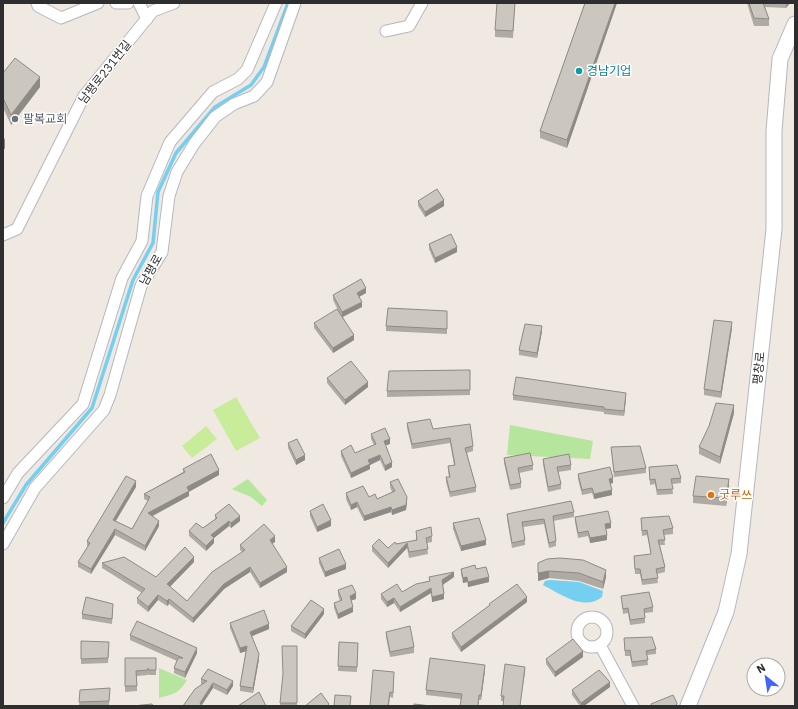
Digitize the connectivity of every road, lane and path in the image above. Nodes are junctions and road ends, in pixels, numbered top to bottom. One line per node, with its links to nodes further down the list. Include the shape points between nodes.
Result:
1 (37, 3): 2 (street, via 38,6 61,18)
2 (98, 3)
3 (116, 3): 4 (street)
4 (128, 3)
5 (139, 3): 10 (street)
6 (174, 3): 10 (street, 남평로231번길, via 153,12)
7 (276, 3): 14 (street, 남평로, via 247,70 238,80 213,92 170,142 148,196 142,241 122,278 83,404 18,473)
8 (295, 3): 15 (street, 남평로, via 267,82 254,96 234,104 215,117 177,172 168,196 162,252 141,286 104,410 35,488)
9 (422, 3): 12 (street, via 409,26)
10 (147, 19): 13 (street, 남평로231번길, via 84,96 17,229)
11 (795, 24): 18 (street, 평창로, via 780,59 774,131 774,229 739,554 726,612)
12 (386, 31)
13 (3, 235)
14 (3, 498)
15 (3, 544)
16 (600, 645): 17 (street)
17 (633, 706)
18 (688, 706)

